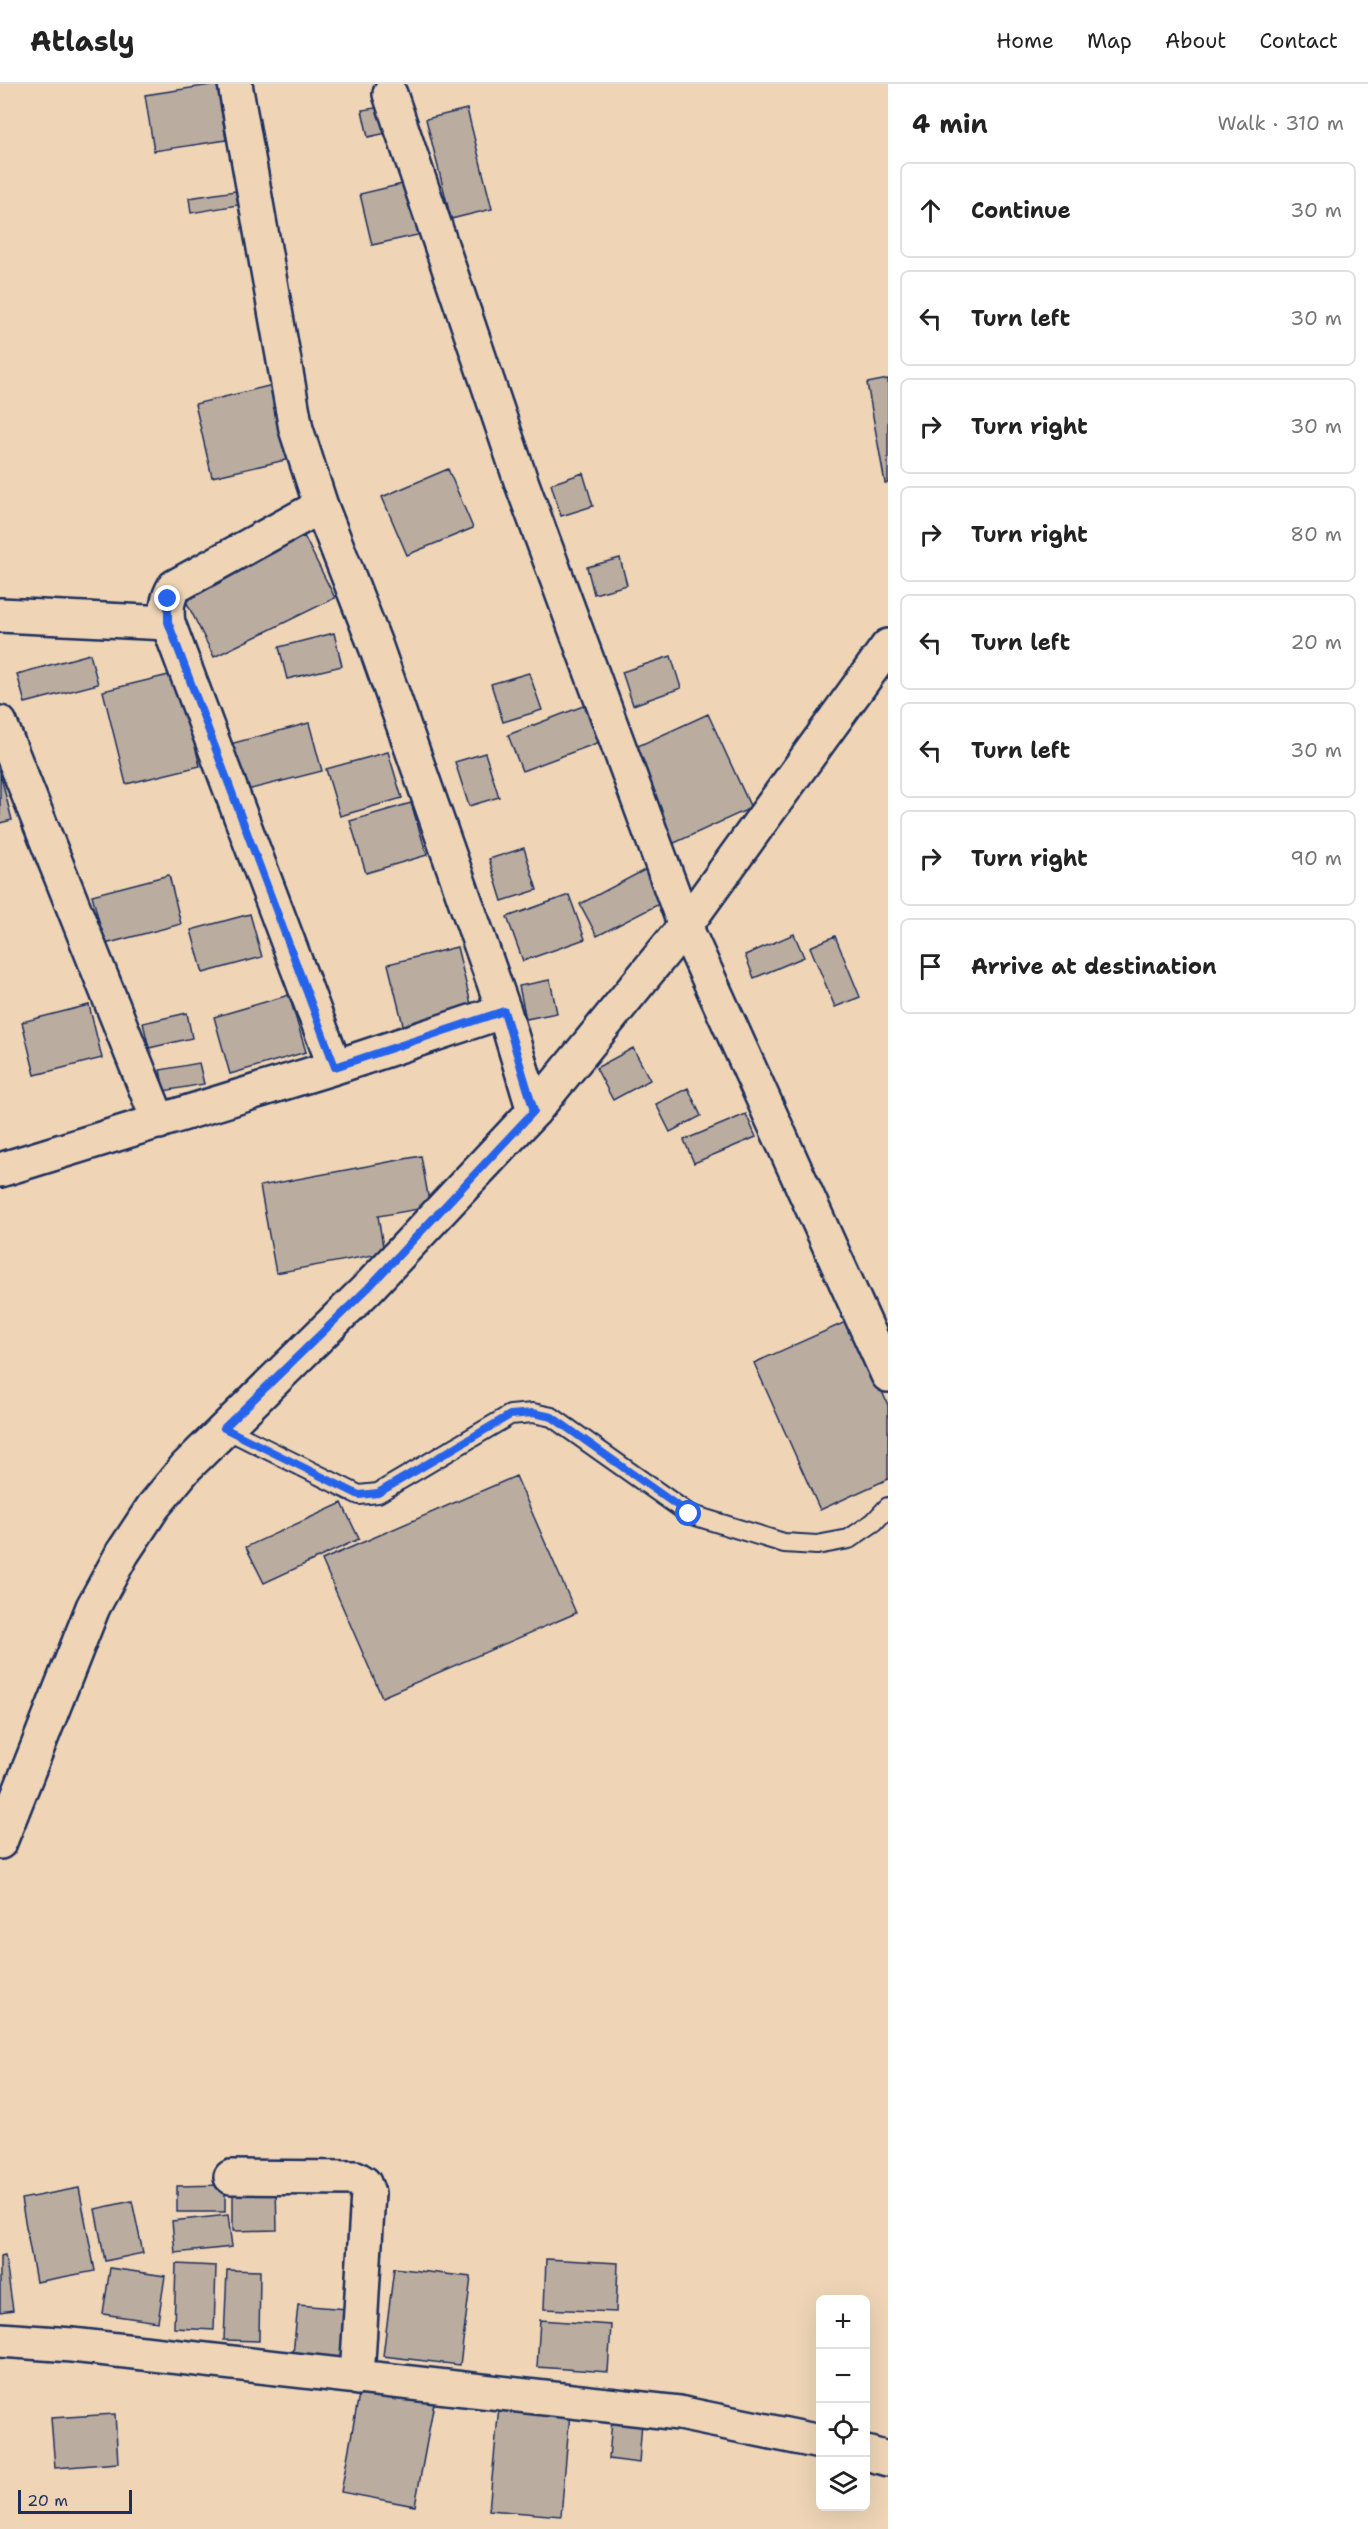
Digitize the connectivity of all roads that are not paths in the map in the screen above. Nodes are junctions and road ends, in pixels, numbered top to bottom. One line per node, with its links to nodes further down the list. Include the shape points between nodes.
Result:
1 (235, 84): 3 (street, via 296,429)
2 (390, 94): 8 (street, via 521,481)
3 (321, 506): 5 (street, via 174,587 168,599); 9 (street, via 376,646)
4 (0, 615): 5 (street)
5 (168, 622): 10 (street)
6 (888, 646): 8 (street)
7 (0, 723): 12 (street)
8 (685, 926): 11 (street); 14 (street)
9 (504, 1011): 10 (street); 11 (street)
10 (335, 1067): 12 (street)
11 (534, 1111): 15 (street, via 368,1288)
12 (159, 1122): 13 (street)
13 (0, 1170)
14 (888, 1375)
15 (224, 1428): 16 (lane, via 359,1495 367,1495 378,1493 510,1415 533,1413 552,1417 689,1514 784,1543 818,1545 849,1539); 17 (street, via 153,1507 93,1607)
16 (888, 1507)
17 (0, 1842)
18 (231, 2177): 20 (street, via 356,2178 364,2182 368,2193)
19 (0, 2340): 20 (street)
20 (357, 2378): 21 (street, via 680,2414)
21 (816, 2441)
22 (870, 2454): 23 (street)
23 (888, 2459)

